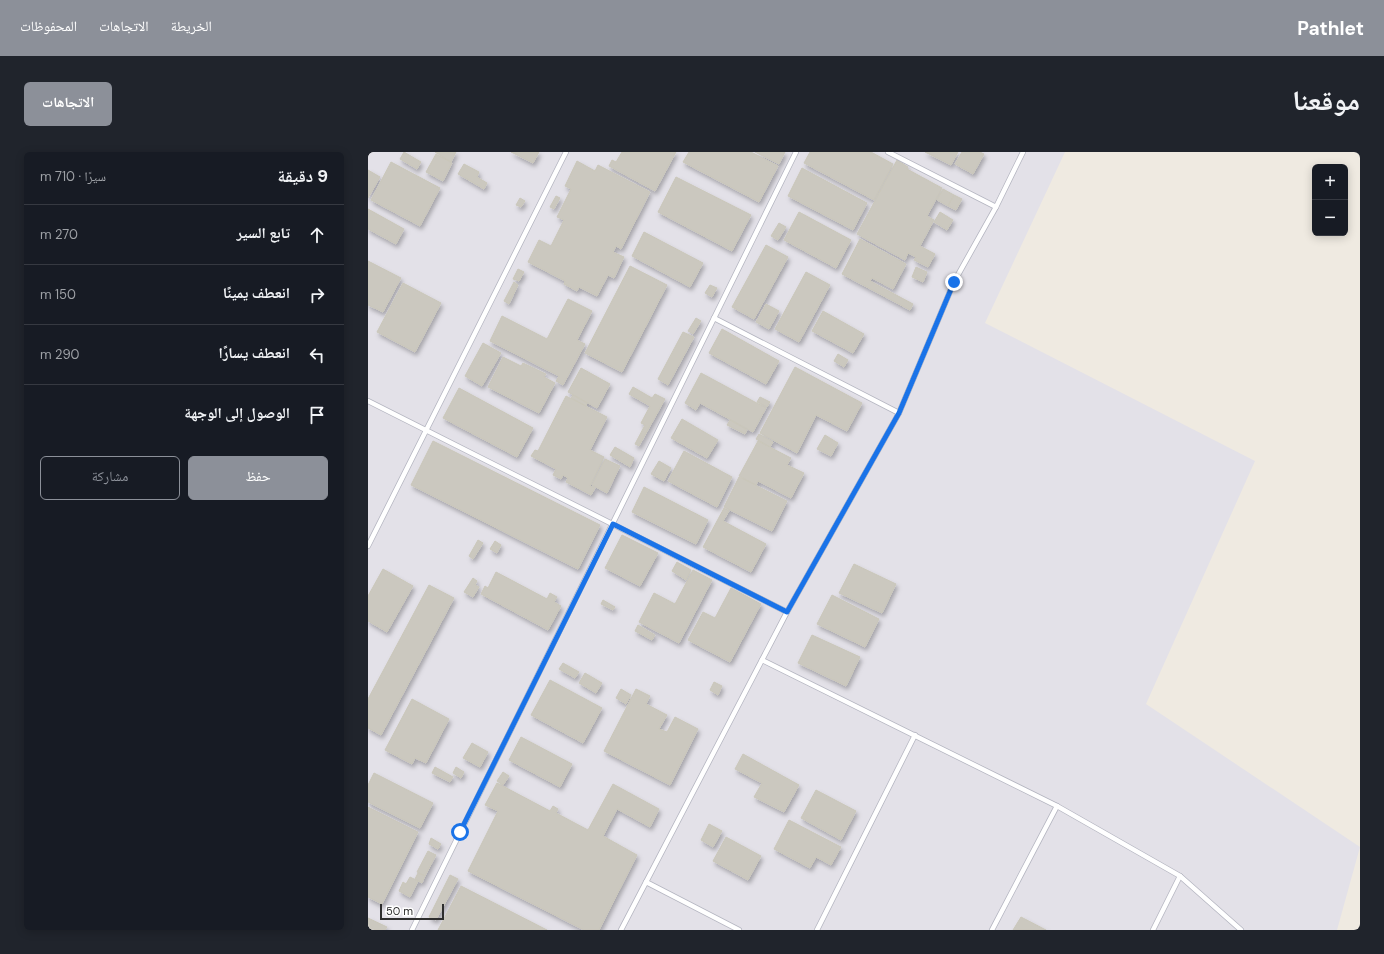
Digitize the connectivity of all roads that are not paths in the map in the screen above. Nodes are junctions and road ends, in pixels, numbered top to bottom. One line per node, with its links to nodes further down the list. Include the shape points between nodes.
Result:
1 (566, 152): 9 (lane)
2 (796, 152): 6 (lane)
3 (888, 152): 5 (lane)
4 (1023, 152): 5 (lane)
5 (996, 206): 8 (lane, via 954,282)
6 (714, 318): 8 (lane); 10 (lane)
7 (368, 400): 9 (lane)
8 (899, 413): 12 (lane)
9 (426, 430): 10 (lane); 11 (lane)
10 (613, 524): 12 (lane); 18 (lane)
11 (368, 546)
12 (787, 612): 13 (lane)
13 (762, 660): 14 (lane); 17 (lane)
14 (915, 735): 15 (lane); 21 (lane)
15 (1057, 806): 16 (lane); 22 (lane)
16 (1180, 876): 23 (lane); 24 (lane)
17 (646, 882): 19 (lane); 20 (lane)
18 (412, 930)
19 (621, 930)
20 (738, 930)
21 (817, 930)
22 (992, 930)
23 (1153, 930)
24 (1241, 930)

